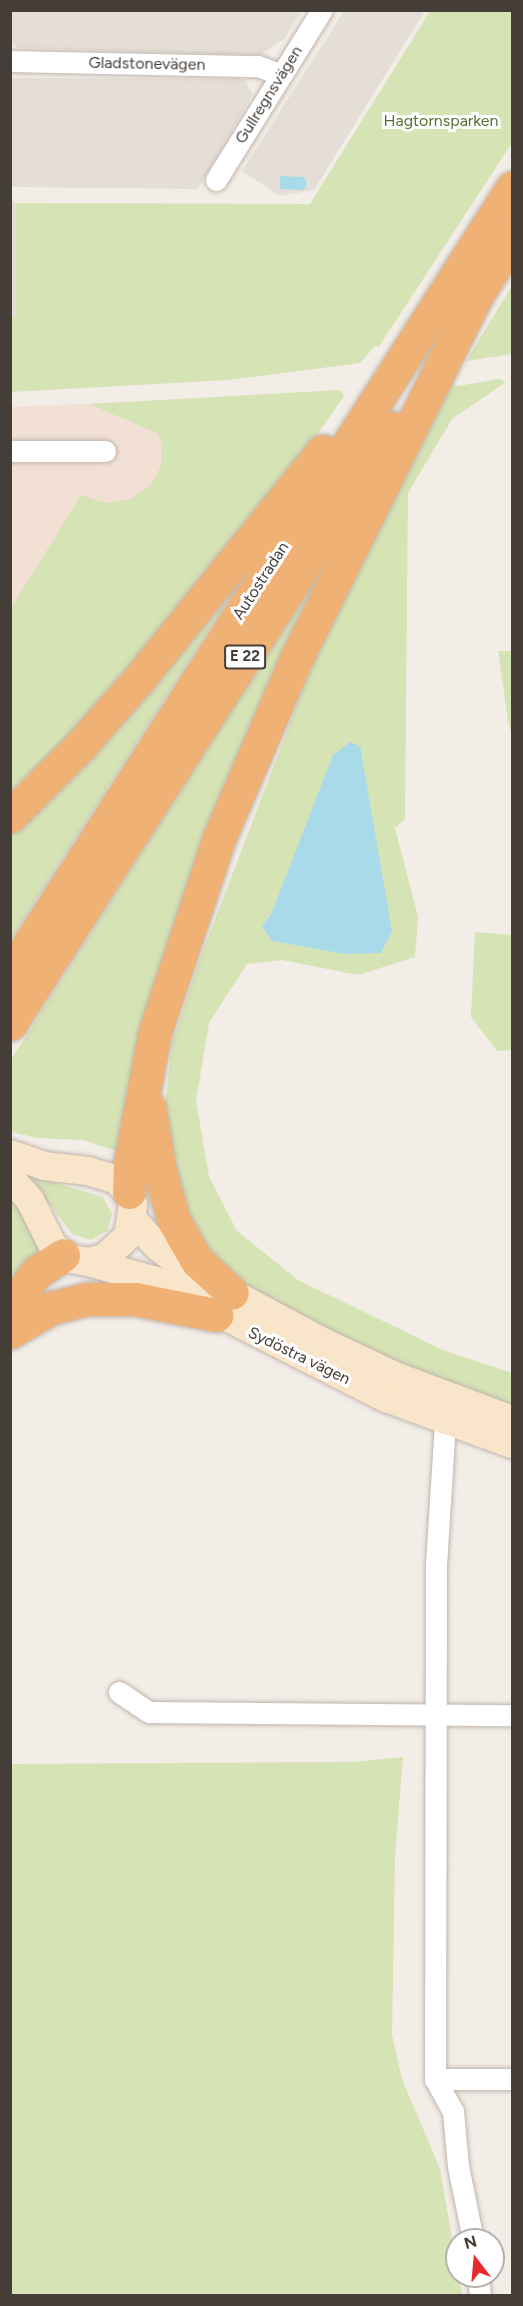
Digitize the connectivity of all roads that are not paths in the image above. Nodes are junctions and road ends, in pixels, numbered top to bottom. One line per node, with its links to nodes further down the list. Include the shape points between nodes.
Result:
1 (322, 10): 3 (street, Gullregnsvägen)
2 (10, 61): 3 (street, Gladstonevägen, via 258,66)
3 (281, 75): 4 (street, Gullregnsvägen)
4 (216, 180)
5 (513, 188): 8 (highway, Autostradan / E 22)
6 (513, 239): 7 (highway, Autostradan / E 22)
7 (480, 289): 13 (highway, Autostradan / E 22); 14 (highway, via 268,720 220,836 168,987)
8 (411, 346): 11 (highway, via 138,680); 12 (highway, Autostradan / E 22)
9 (10, 451): 10 (street)
10 (105, 451)
11 (10, 816)
12 (10, 974)
13 (10, 1024)
14 (145, 1072): 17 (highway); 19 (highway, via 160,1172 174,1221)
15 (10, 1154): 17 (main road, Sydöstra vägen, via 44,1166 109,1176)
16 (10, 1178): 18 (main road, via 30,1200 48,1238)
17 (131, 1206): 18 (main road, via 129,1236 118,1249); 19 (main road, Sydöstra vägen, via 168,1257)
18 (76, 1259): 19 (main road, Sydöstra vägen); 20 (highway, via 37,1272)
19 (224, 1304): 21 (highway, via 88,1299 51,1308); 22 (main road, Sydöstra vägen, via 395,1376); 23 (main road, Sydöstra vägen, via 386,1398)
20 (10, 1307)
21 (10, 1332)
22 (513, 1420)
23 (445, 1422): 24 (main road, Sydöstra vägen); 26 (street, via 436,1565)
24 (513, 1444)
25 (118, 1692): 26 (street, via 149,1712)
26 (438, 1715): 27 (street); 28 (street)
27 (513, 1715)
28 (435, 2079): 29 (street); 30 (street, via 453,2110)
29 (513, 2079)
30 (470, 2228)

